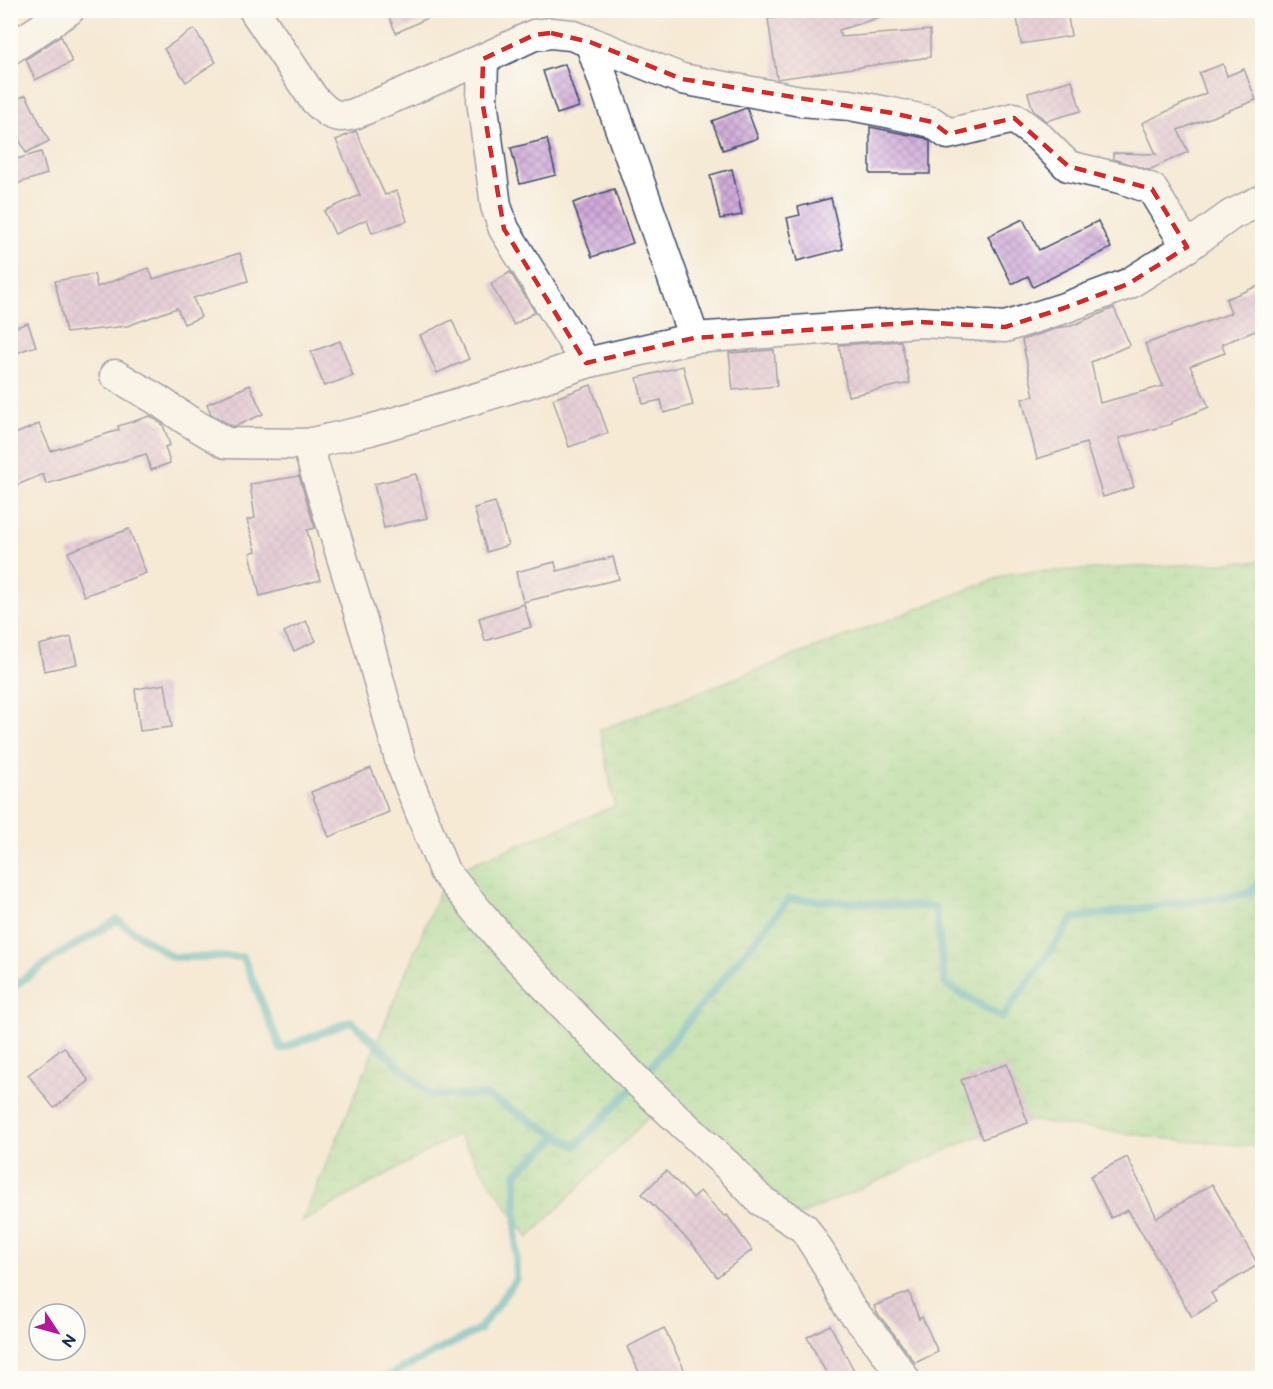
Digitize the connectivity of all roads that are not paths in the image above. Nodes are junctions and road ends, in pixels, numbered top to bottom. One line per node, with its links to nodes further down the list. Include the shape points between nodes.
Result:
1 (69, 10): 4 (street)
2 (254, 10): 5 (street, via 313,98 335,116 354,114)
3 (590, 42): 5 (street, via 571,35 534,35); 7 (street, via 682,79 892,113 932,122 948,134 1014,118 1068,166 1152,189); 8 (street)
4 (10, 49)
5 (483, 59): 9 (street, via 482,100 501,221)
6 (1263, 200): 7 (street, via 1231,215)
7 (1187, 247): 8 (street, via 1128,284 1005,327 921,322)
8 (694, 338): 9 (street)
9 (586, 363): 11 (street, via 370,430)
10 (115, 375): 11 (street, via 226,443)
11 (307, 444): 12 (street, via 401,763 444,872 507,946 638,1082 760,1200 804,1228 849,1307)
12 (904, 1378)

